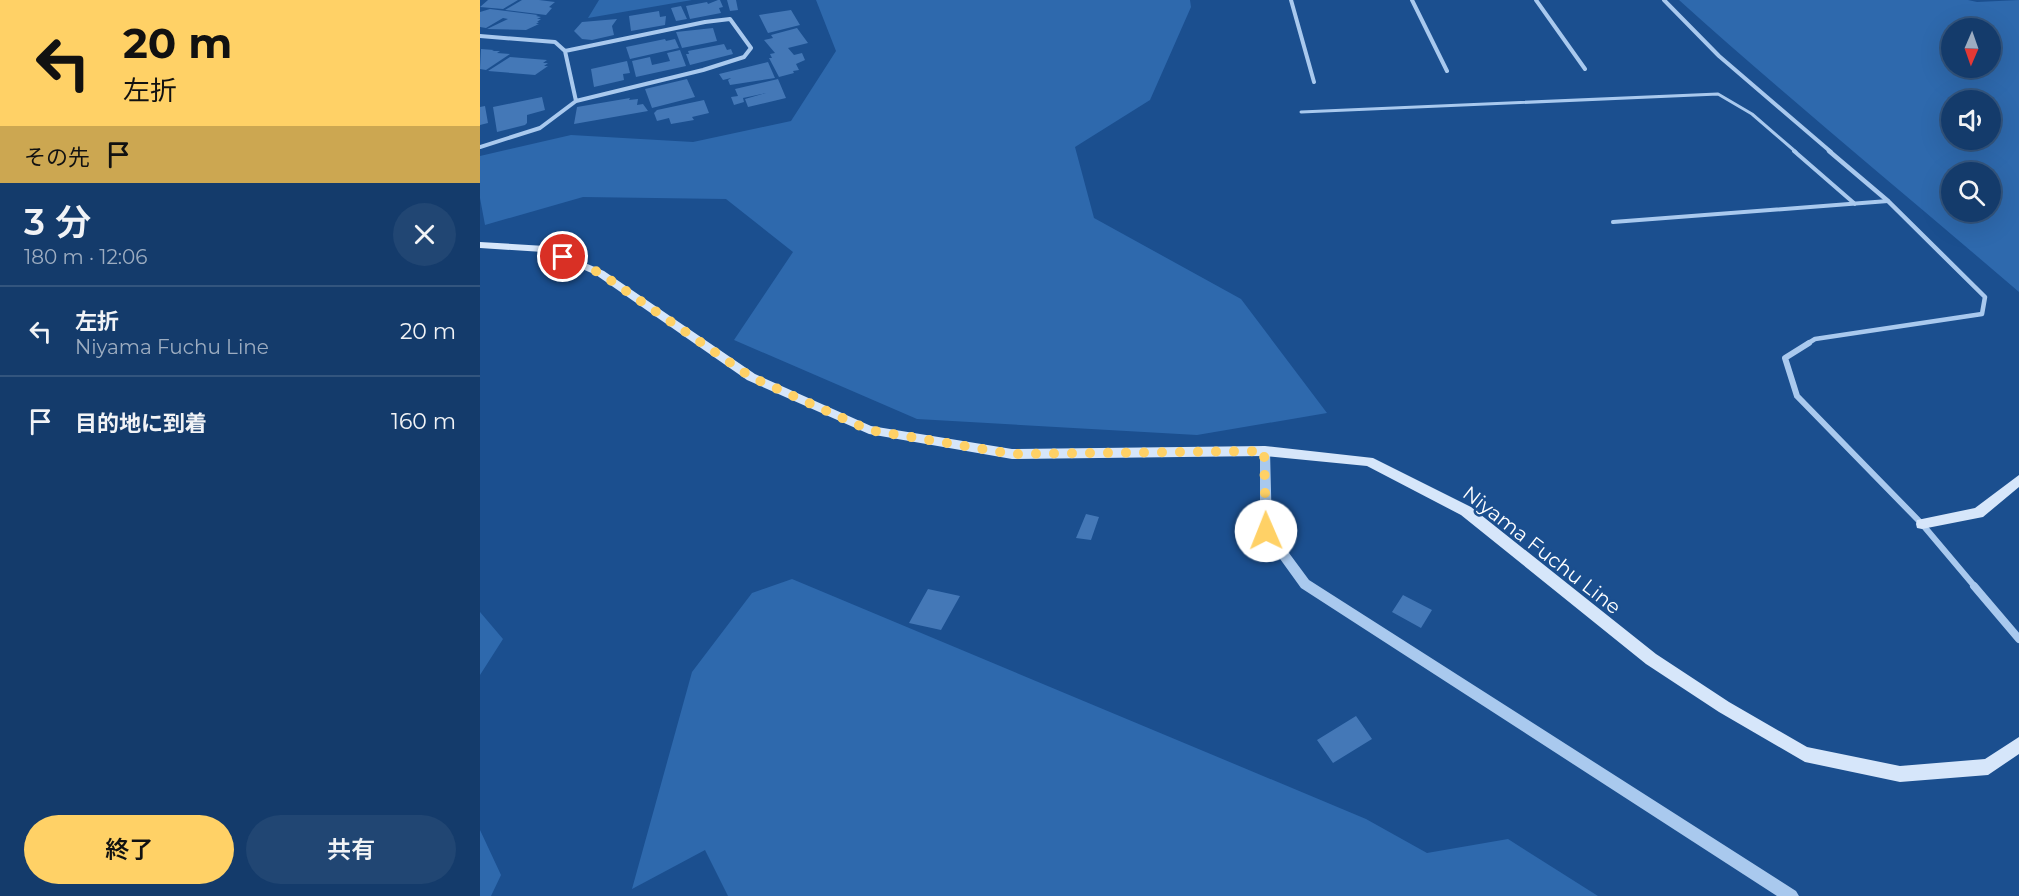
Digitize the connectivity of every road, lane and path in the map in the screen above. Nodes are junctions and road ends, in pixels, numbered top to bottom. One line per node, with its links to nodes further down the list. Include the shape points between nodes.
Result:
1 (1292, 0): 9 (street)
2 (1412, 0): 8 (street)
3 (1536, 0): 7 (street)
4 (1664, 0): 13 (street, via 1719,56)
5 (480, 36): 6 (street, via 555,42)
6 (565, 51): 10 (street); 10 (street, via 730,19 752,48 744,57 703,70)
7 (1585, 69)
8 (1448, 70)
9 (1314, 82)
10 (576, 101): 12 (street, via 540,128)
11 (1301, 112): 14 (lane, via 1718,94 1752,114)
12 (480, 147)
13 (1888, 201): 14 (lane); 19 (street, via 1985,297 1982,314 1815,339 1785,358 1797,396)
14 (1855, 204): 15 (lane)
15 (1613, 222)
16 (480, 245): 17 (main road, Niyama Fuchu Line, via 545,249 600,273 751,377 869,430 1012,454)
17 (1264, 451): 21 (main road, Niyama Fuchu Line, via 1370,461 1466,510 1651,659 1805,754 1900,774 1988,767); 22 (street, via 1266,531 1305,584)
18 (2019, 480): 19 (main road, via 1978,513)
19 (1922, 524): 20 (street)
20 (2019, 639)
21 (2019, 745)
22 (1791, 896)

